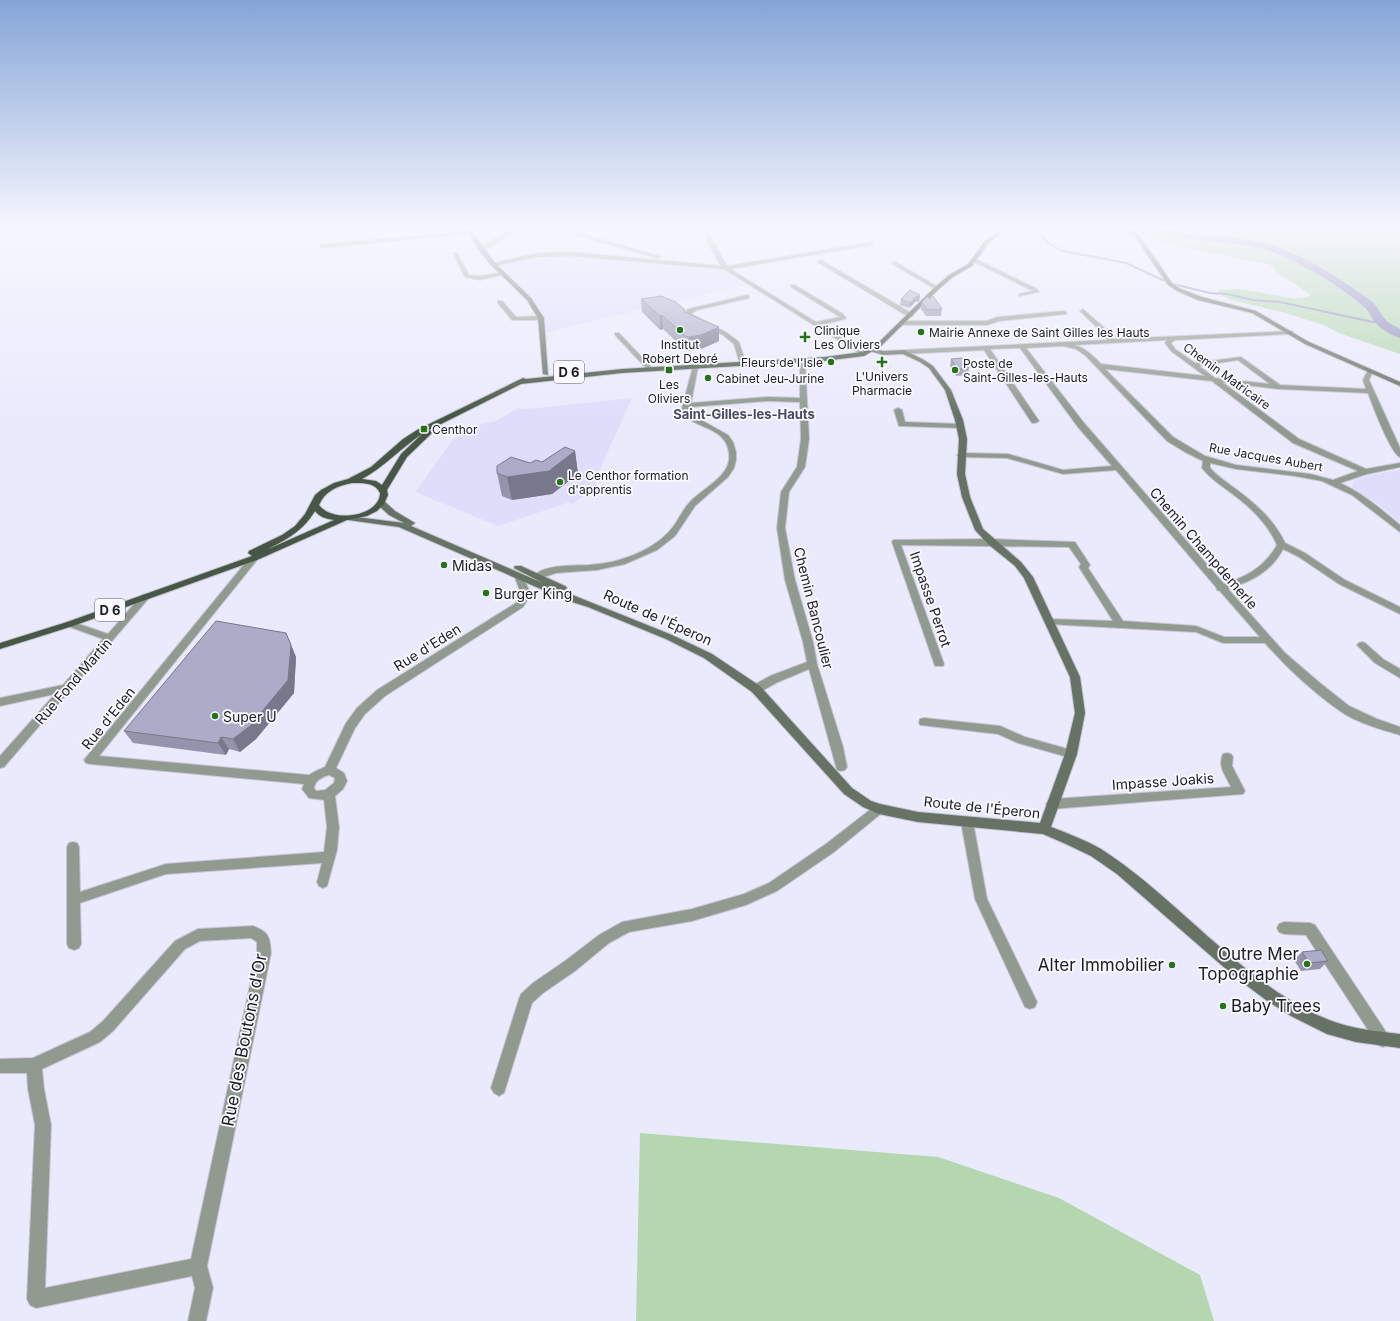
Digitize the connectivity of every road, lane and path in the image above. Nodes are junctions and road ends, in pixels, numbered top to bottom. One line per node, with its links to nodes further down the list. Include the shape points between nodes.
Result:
1 (521, 292): 14 (street)
2 (763, 292): 16 (street)
3 (802, 292): 16 (street, via 843,318)
4 (870, 292): 13 (street)
5 (933, 292): 13 (main road, D 6)
6 (1036, 292): 8 (street)
7 (1183, 292): 17 (street, via 1253,312)
8 (1021, 295)
9 (747, 297): 28 (street, via 695,309 688,314 737,343)
10 (500, 302): 14 (street, via 514,319)
11 (1083, 311): 20 (street, via 1109,335)
12 (1064, 313): 15 (street, via 994,319 987,323)
13 (911, 315): 15 (main road, D 6)
14 (541, 318): 35 (street)
15 (902, 323): 24 (main road, D 6)
16 (814, 324): 26 (street)
17 (1290, 332): 19 (street, Chemin Matricaire); 34 (street, via 1309,344)
18 (617, 334): 32 (street)
19 (1172, 339): 20 (street); 29 (street, Chemin Matricaire, via 1168,343 1173,350)
20 (1110, 340): 21 (street)
21 (1060, 343): 22 (street); 30 (street, Rue Jacques Aubert, via 1078,348)
22 (1021, 346): 23 (street); 52 (street, Chemin Champdemerle, via 1081,425)
23 (985, 347): 25 (street); 45 (street)
24 (872, 350): 25 (street, via 883,353); 26 (main road, D 6)
25 (904, 352): 47 (street, via 922,360 940,378 954,405)
26 (864, 354): 27 (main road, D 6)
27 (802, 361): 28 (main road, D 6); 42 (street, Chemin Bancoulier)
28 (743, 364): 31 (main road, D 6)
29 (1193, 365): 36 (street, Chemin Matricaire); 40 (street, via 1239,358)
30 (1098, 366): 36 (street); 50 (street, Rue Jacques Aubert, via 1170,439)
31 (695, 367): 32 (main road, D 6); 43 (street)
32 (650, 369): 33 (main road, D 6)
33 (622, 371): 35 (main road, D 6); 37 (main road, D 6)
34 (1370, 371): 39 (street); 41 (street, via 1366,380)
35 (546, 374): 37 (main road); 38 (main road, D 6)
36 (1212, 379): 40 (street); 53 (street, Chemin Matricaire, via 1296,441)
37 (529, 381): 38 (main road, D 6)
38 (518, 382): 46 (main road, D 6)
39 (1400, 384)
40 (1278, 387): 41 (street)
41 (1370, 391): 49 (street)
42 (804, 400): 43 (street, via 768,399); 79 (street, Chemin Bancoulier, via 805,439 801,466 785,492 781,528 790,580)
43 (686, 405): 67 (street, via 685,412 689,417 719,432 730,443 733,464 722,481 688,508 677,528 666,539 644,553 624,561 588,568 557,569)
44 (898, 410): 47 (street, via 903,428)
45 (1035, 421)
46 (434, 425): 54 (main road, D 6, via 406,441 374,469); 56 (main road, D 6, via 404,456)
47 (960, 426): 48 (street, via 963,439)
48 (961, 455): 52 (street, via 1008,456 1063,472); 61 (street, via 961,474 966,497 979,530)
49 (1400, 455)
50 (1207, 460): 55 (street, Rue Jacques Aubert, via 1298,474); 62 (street, via 1206,468 1212,475 1267,519 1277,533)
51 (1400, 465): 53 (street)
52 (1118, 468): 68 (street, Chemin Champdemerle)
53 (1364, 471): 55 (street)
54 (352, 481): 56 (main road, via 372,482); 58 (main road, via 326,490 318,497)
55 (1333, 483): 60 (street, Rue Jacques Aubert, via 1372,505)
56 (383, 490): 57 (main road)
57 (381, 503): 59 (main road, via 368,512); 67 (street, Route de l'Éperon, via 401,518)
58 (315, 505): 59 (main road, via 317,511 323,515); 65 (main road, D 6, via 295,530)
59 (346, 518): 63 (main road, D 6); 64 (street, Route de l'Éperon, via 401,525)
60 (1400, 529)
61 (992, 542): 72 (street, via 1018,564 1028,577); 74 (street, via 1072,544 1086,565 1083,567); 80 (street, Impasse Perrot, via 896,542)
62 (1281, 545): 68 (street, via 1268,567 1248,579); 71 (street, via 1305,556 1341,581)
63 (254, 558): 65 (main road, D 6); 92 (street, Rue d'Eden, via 90,760)
64 (500, 567): 66 (street, Route de l'Éperon); 67 (street, via 532,577)
65 (219, 570): 69 (main road, D 6)
66 (518, 575): 70 (street, Route de l'Éperon); 91 (street, Rue d'Eden, via 526,594 520,605 381,693 361,711 350,726)
67 (538, 576): 70 (street, Route de l'Éperon)
68 (1220, 588): 76 (street, Chemin Champdemerle)
69 (145, 597): 73 (main road, D 6); 75 (street, Rue Fond Martin)
70 (591, 605): 83 (street, Route de l'Éperon, via 708,656)
71 (1400, 611)
72 (1050, 622): 74 (street); 87 (street, via 1075,677 1079,694 1080,713)
73 (70, 624): 75 (street); 78 (main road, D 6)
74 (1120, 624): 76 (street, via 1196,629 1223,640)
75 (110, 638): 82 (street, Rue Fond Martin)
76 (1266, 640): 86 (street, Chemin Champdemerle, via 1345,709)
77 (1362, 645): 81 (street, via 1379,661)
78 (0, 646)
79 (812, 664): 83 (street); 90 (street, Chemin Bancoulier)
80 (939, 664)
81 (1400, 674)
82 (66, 688): 84 (street); 89 (street, Rue Fond Martin)
83 (756, 689): 95 (street, Route de l'Éperon, via 848,791)
84 (0, 702)
85 (924, 722): 87 (street, via 1000,730 1022,740)
86 (1400, 731)
87 (1071, 754): 94 (street)
88 (1227, 758): 94 (street, Impasse Joakis, via 1226,766 1239,791)
89 (0, 764)
90 (841, 767)
91 (329, 771): 92 (street); 93 (street, via 338,773 341,780 338,788)
92 (311, 780): 93 (street, via 308,784 310,792 318,796)
93 (329, 794): 99 (street, via 333,827)
94 (1052, 804): 97 (street)
95 (879, 810): 96 (street, Route de l'Éperon); 109 (street, via 773,887 746,899 692,915 627,926 604,939 526,999)
96 (967, 822): 97 (street, Route de l'Éperon); 104 (street, via 981,899)
97 (1044, 829): 105 (street, Route de l'Éperon, via 1095,852 1121,870 1239,971 1290,1007 1327,1026)
98 (74, 847): 101 (street)
99 (329, 857): 100 (street); 101 (street, via 166,869)
100 (323, 882)
101 (73, 900): 103 (street)
102 (1284, 928): 105 (street, via 1310,928)
103 (74, 944)
104 (1030, 1002)
105 (1383, 1040): 106 (street, Route de l'Éperon)
106 (1400, 1041)
107 (34, 1064): 108 (street); 110 (street, via 42,1125 36,1299); 110 (street, Rue des Boutons d'Or, via 95,1037 108,1026 180,945 198,935 253,932 263,939 264,952)
108 (0, 1066)
109 (499, 1088)
110 (198, 1266): 111 (street, Rue des Boutons d'Or, via 204,1288)
111 (197, 1321)

